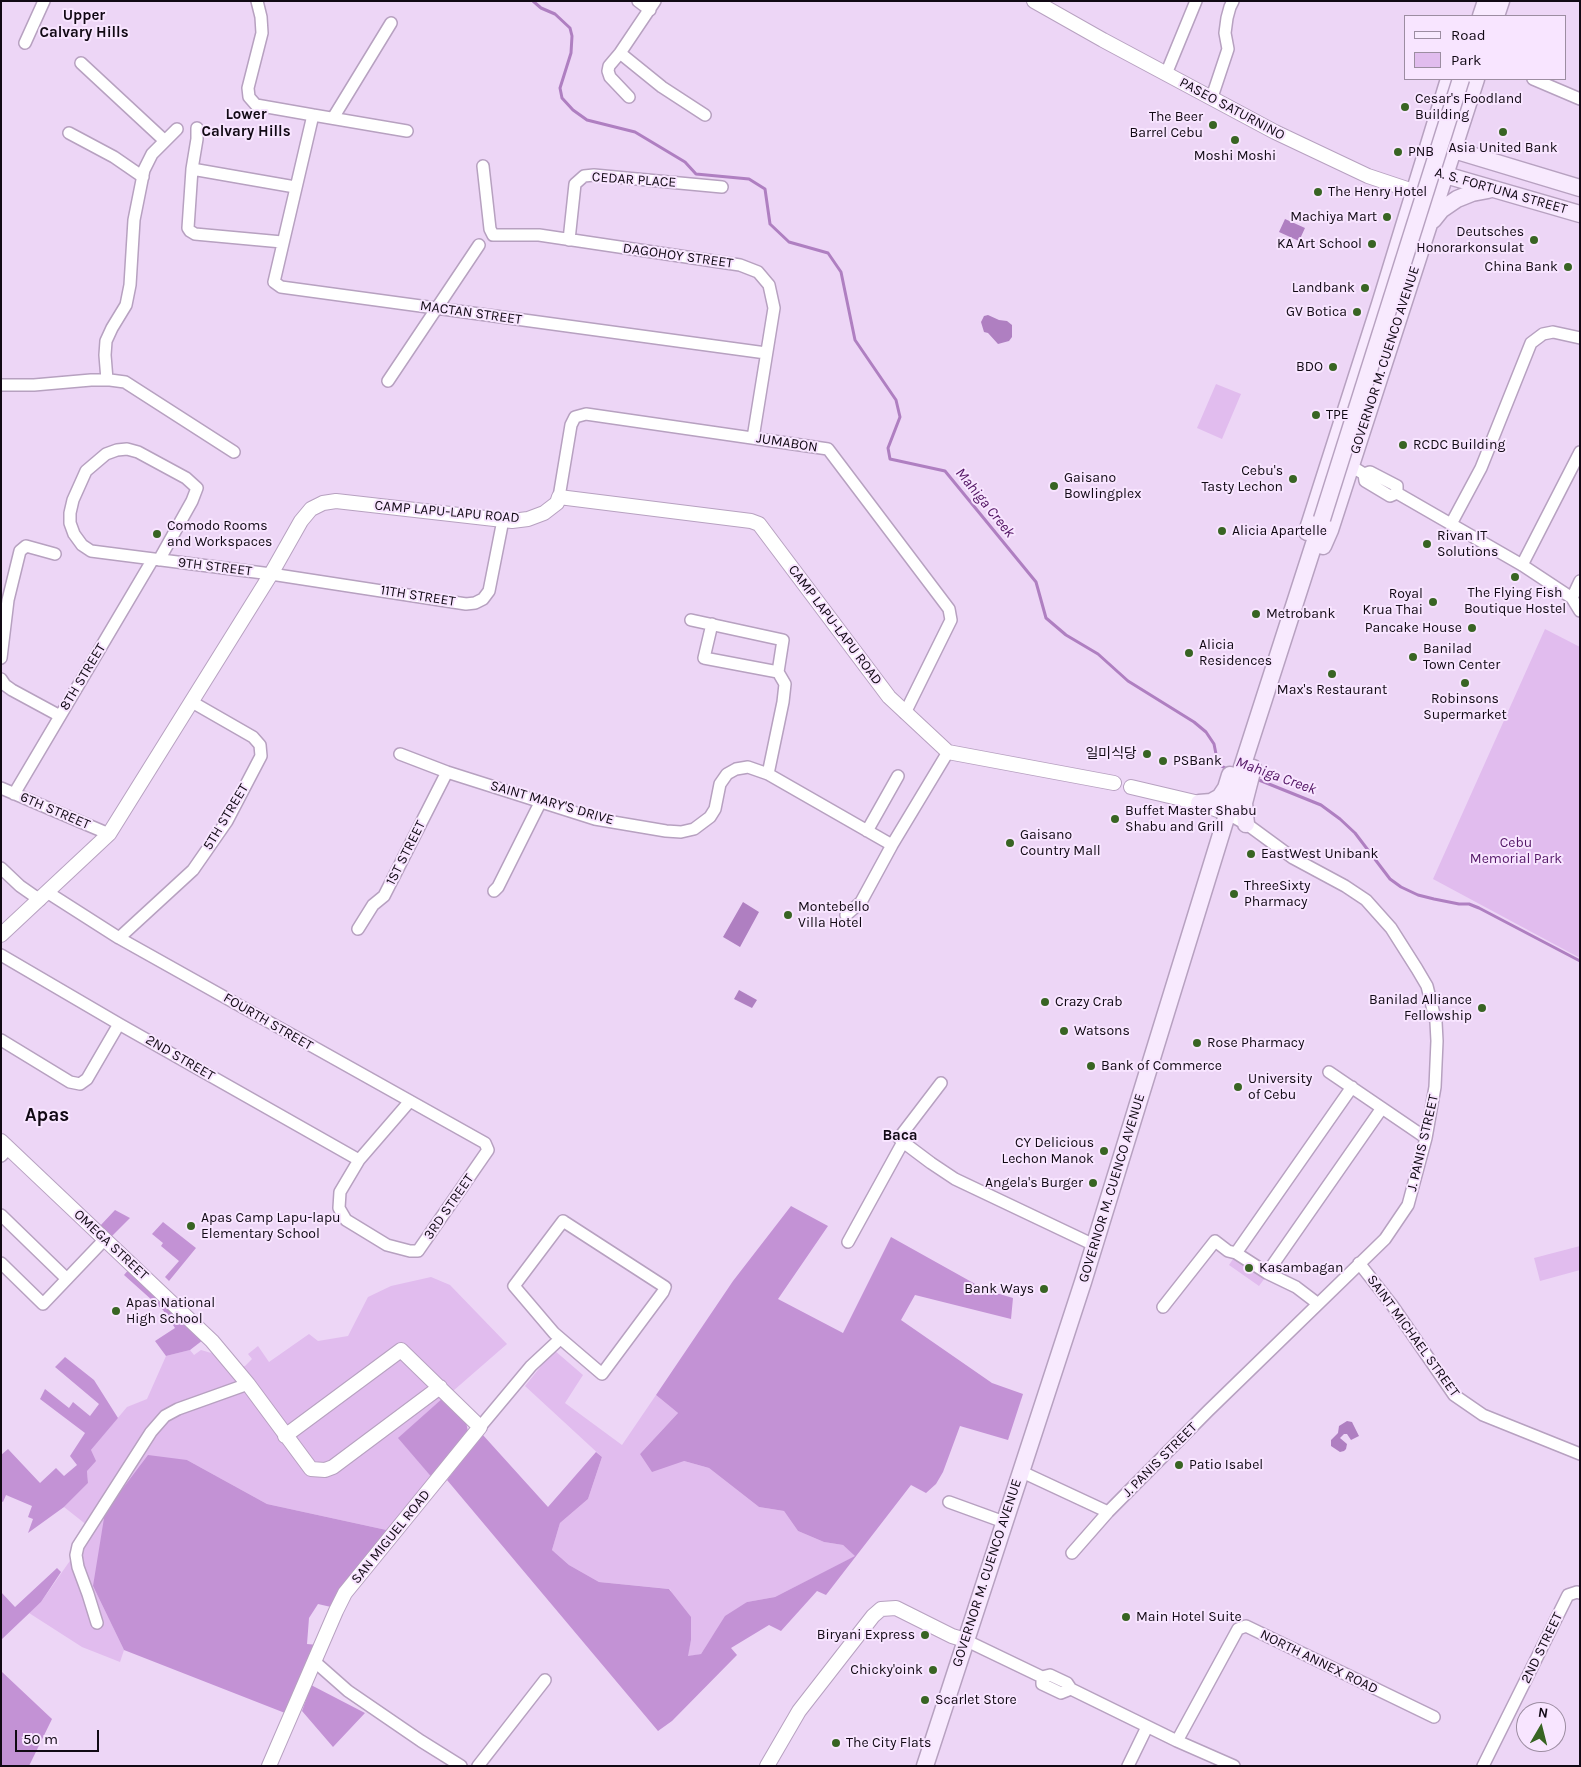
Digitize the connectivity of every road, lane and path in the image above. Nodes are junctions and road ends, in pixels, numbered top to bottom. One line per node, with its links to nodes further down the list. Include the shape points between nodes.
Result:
1 (44, 1): 15 (street)
2 (257, 1): 27 (street, via 262,33 248,88 250,97 256,105)
3 (638, 1): 10 (street)
4 (1034, 1): 18 (street, PASEO SATURNINO)
5 (1196, 1): 18 (street)
6 (1233, 1): 24 (street, via 1225,33 1228,49)
7 (1474, 1): 11 (main road)
8 (1486, 1): 12 (main road)
9 (1501, 1): 13 (main road)
10 (653, 5): 16 (street)
11 (1470, 15)
12 (1481, 15)
13 (1496, 15)
14 (391, 24): 29 (street)
15 (25, 43)
16 (620, 53): 23 (street, via 608,71); 28 (street, via 662,87)
17 (81, 63): 34 (street)
18 (1166, 74): 24 (street, PASEO SATURNINO)
19 (1461, 80): 76 (main road, GOVERNOR M. CUENCO AVENUE, bridge)
20 (1476, 80): 25 (main road, GOVERNOR M. CUENCO AVENUE)
21 (1545, 81): 26 (street)
22 (1447, 86): 25 (main road, via 1448,98 1455,102); 35 (main road, GOVERNOR M. CUENCO AVENUE)
23 (628, 97)
24 (1212, 97): 46 (street, PASEO SATURNINO, via 1308,148 1368,176)
25 (1468, 99): 36 (main road, GOVERNOR M. CUENCO AVENUE)
26 (1580, 99)
27 (312, 115): 29 (street); 42 (street, MACTAN STREET)
28 (705, 115)
29 (333, 118): 32 (street)
30 (197, 128): 39 (street)
31 (177, 129): 34 (street)
32 (407, 131)
33 (69, 133): 41 (street)
34 (165, 141): 41 (street, via 152,154)
35 (1430, 143): 36 (main road, A. S. FORTUNA STREET); 38 (main road, GOVERNOR M. CUENCO AVENUE)
36 (1453, 150): 40 (main road, GOVERNOR M. CUENCO AVENUE); 44 (main road, A. S. FORTUNA STREET)
37 (483, 166): 50 (street, DAGOHOY STREET, via 493,235 539,235)
38 (1422, 168): 40 (main road, A. S. FORTUNA STREET); 46 (main road, GOVERNOR M. CUENCO AVENUE)
39 (192, 169): 42 (street); 51 (street, via 190,232)
40 (1445, 175): 45 (main road, A. S. FORTUNA STREET); 47 (main road, GOVERNOR M. CUENCO AVENUE)
41 (143, 177): 60 (street, via 134,220 126,305 106,341)
42 (296, 187): 51 (street, MACTAN STREET)
43 (722, 187): 50 (street, CEDAR PLACE, via 584,176 576,184)
44 (1580, 188)
45 (1496, 190): 48 (main road, A. S. FORTUNA STREET); 49 (main road, via 1457,199)
46 (1415, 192): 47 (street, PASEO SATURNINO); 53 (main road, GOVERNOR M. CUENCO AVENUE)
47 (1437, 199): 49 (main road, GOVERNOR M. CUENCO AVENUE)
48 (1580, 214)
49 (1428, 226): 55 (main road, GOVERNOR M. CUENCO AVENUE)
50 (570, 240): 59 (street, DAGOHOY STREET, via 740,265 758,272 769,285 774,308)
51 (282, 242): 54 (street, MACTAN STREET, via 274,282 281,287)
52 (479, 245): 54 (street)
53 (1380, 304): 55 (main road, via 1391,301); 57 (main road, GOVERNOR M. CUENCO AVENUE)
54 (436, 308): 59 (street, MACTAN STREET); 61 (street)
55 (1401, 311): 58 (main road, GOVERNOR M. CUENCO AVENUE)
56 (1580, 338): 69 (street, via 1553,332 1543,334 1531,343 1481,468)
57 (1368, 341): 58 (main road); 76 (main road, GOVERNOR M. CUENCO AVENUE, via 1308,530)
58 (1389, 348): 66 (main road, GOVERNOR M. CUENCO AVENUE)
59 (766, 353): 63 (street, DAGOHOY STREET)
60 (107, 380): 62 (street); 64 (street, via 125,382)
61 (388, 381)
62 (1, 385)
63 (753, 438): 67 (street, JUMABON, via 586,414 575,417); 85 (street, JUMABON, via 828,449 949,609 951,620)
64 (234, 452)
65 (1580, 452): 72 (street)
66 (1358, 470): 69 (street, via 1365,481 1390,496 1397,493); 76 (main road, GOVERNOR M. CUENCO AVENUE)
67 (559, 497): 68 (street, CAMP LAPU-LAPU ROAD, via 544,514 528,519); 85 (street, CAMP LAPU-LAPU ROAD, via 759,524 889,697)
68 (502, 520): 73 (street, CAMP LAPU-LAPU ROAD, via 336,501 323,503 311,509 301,521); 73 (street, 11TH STREET, via 489,591 475,603)
69 (1451, 524): 72 (street)
70 (55, 554): 80 (street, via 26,546 20,551 8,600)
71 (156, 559): 71 (street, 9TH STREET, via 91,551 74,534 70,524 73,500 86,471 106,454 127,449 138,452 186,478 197,488); 73 (street, 9TH STREET); 86 (street, 8TH STREET)
72 (1522, 565): 75 (street)
73 (271, 574): 84 (street, CAMP LAPU-LAPU ROAD)
74 (1580, 581): 75 (street)
75 (1572, 598): 77 (street)
76 (1294, 609): 82 (main road, GOVERNOR M. CUENCO AVENUE)
77 (1580, 611)
78 (691, 620): 79 (street)
79 (712, 624): 81 (street, via 783,640); 81 (street, via 704,658)
80 (1, 658)
81 (778, 672): 91 (street, via 786,689)
82 (1273, 673): 87 (main road); 87 (main road, GOVERNOR M. CUENCO AVENUE)
83 (1, 679): 86 (street, via 12,690)
84 (192, 702): 103 (street, CAMP LAPU-LAPU ROAD); 111 (street, 5TH STREET, via 253,737 260,745 261,756 227,821 193,870)
85 (905, 713): 88 (street, CAMP LAPU-LAPU ROAD)
86 (60, 716): 97 (street, 8TH STREET)
87 (1250, 743): 94 (main road, GOVERNOR M. CUENCO AVENUE)
88 (948, 752): 93 (street); 104 (street)
89 (400, 754): 90 (street, SAINT MARY'S DRIVE)
90 (447, 772): 98 (street, SAINT MARY'S DRIVE); 109 (street, 1ST STREET, via 384,896 373,905)
91 (768, 774): 98 (street, SAINT MARY'S DRIVE, via 748,767 726,774 710,817 694,829 681,832 595,819); 102 (street, SAINT MARY'S DRIVE)
92 (898, 776): 102 (street)
93 (1114, 783)
94 (1237, 786): 99 (main road, via 1218,799); 100 (main road, GOVERNOR M. CUENCO AVENUE); 101 (main road, via 1244,803)
95 (1131, 787): 99 (street)
96 (1, 788): 97 (street, 6TH STREET)
97 (14, 794): 103 (street, 6TH STREET)
98 (541, 801): 106 (street)
99 (1199, 803): 100 (street)
100 (1228, 814): 101 (street, J. PANIS STREET); 128 (main road, GOVERNOR M. CUENCO AVENUE)
101 (1246, 824): 120 (street, J. PANIS STREET, via 1293,858 1366,900 1391,928 1418,969 1427,986 1438,1041 1435,1087)
102 (867, 831): 104 (street, SAINT MARY'S DRIVE)
103 (110, 834): 107 (street, CAMP LAPU-LAPU ROAD)
104 (892, 845): 108 (street, via 861,902)
105 (1, 868): 107 (street, FOURTH STREET, via 20,886)
106 (494, 891)
107 (43, 896): 110 (street, CAMP LAPU-LAPU ROAD); 111 (street, FOURTH STREET)
108 (846, 914)
109 (358, 929)
110 (1, 936)
111 (119, 938): 118 (street, FOURTH STREET)
112 (1, 955): 113 (street, 2ND STREET)
113 (119, 1024): 114 (street, via 87,1079 80,1084 70,1082); 124 (street, 2ND STREET)
114 (1, 1040)
115 (1330, 1072): 117 (street)
116 (941, 1083): 121 (street, via 899,1138)
117 (1352, 1087): 119 (street); 129 (street)
118 (410, 1101): 123 (street, FOURTH STREET, via 485,1143); 124 (street, 3RD STREET)
119 (1382, 1108): 120 (street); 132 (street)
120 (1426, 1138): 131 (street, J. PANIS STREET, via 1408,1205 1385,1239)
121 (902, 1142): 127 (street); 128 (street, via 955,1179)
122 (4, 1148): 126 (street, OMEGA STREET)
123 (488, 1150): 124 (street, 3RD STREET, via 418,1252 387,1245 346,1220 339,1208 340,1192)
124 (359, 1160)
125 (1, 1215): 133 (street)
126 (105, 1239): 133 (street); 137 (street, OMEGA STREET, via 196,1325)
127 (848, 1242)
128 (1094, 1245): 142 (main road, GOVERNOR M. CUENCO AVENUE)
129 (1236, 1253): 132 (street); 135 (street, via 1215,1241)
130 (1, 1263): 133 (street, via 43,1304)
131 (1359, 1263): 134 (street, J. PANIS STREET); 141 (street, SAINT MICHAEL STREET, via 1454,1395 1483,1415)
132 (1267, 1273): 134 (street, via 1296,1287)
133 (67, 1279)
134 (1317, 1303): 144 (street, J. PANIS STREET)
135 (1163, 1307)
136 (560, 1339): 136 (street, via 602,1374 664,1287 563,1221 514,1286); 139 (street, SAN MIGUEL ROAD, via 531,1366)
137 (248, 1384): 140 (street, OMEGA STREET); 148 (street, via 165,1416 151,1432 78,1546 78,1567)
138 (440, 1388): 139 (street); 140 (street, OMEGA STREET, via 326,1470 311,1469); 140 (street, via 401,1350)
139 (480, 1427): 150 (street, SAN MIGUEL ROAD, via 346,1593)
140 (285, 1436)
141 (1580, 1454)
142 (1020, 1471): 144 (street); 145 (main road, GOVERNOR M. CUENCO AVENUE)
143 (949, 1502): 145 (street)
144 (1108, 1512): 146 (street, J. PANIS STREET)
145 (1004, 1522): 149 (main road, GOVERNOR M. CUENCO AVENUE)
146 (1072, 1553)
147 (1580, 1593): 162 (street, 2ND STREET, via 1568,1595)
148 (97, 1623)
149 (965, 1640): 153 (street, via 1042,1677 1042,1684 1061,1693 1071,1689); 159 (street, via 896,1608 881,1609 799,1711); 160 (main road, GOVERNOR M. CUENCO AVENUE)
150 (314, 1661): 156 (street, SAN MIGUEL ROAD); 157 (street, via 348,1691)
151 (545, 1680): 158 (street)
152 (1434, 1717): 154 (street, NORTH ANNEX ROAD, via 1246,1626 1238,1629)
153 (1147, 1727): 154 (street); 161 (street)
154 (1176, 1741): 155 (street)
155 (1231, 1765)
156 (269, 1766)
157 (461, 1766)
158 (478, 1766)
159 (767, 1766)
160 (925, 1766)
161 (1128, 1766)
162 (1483, 1766)

